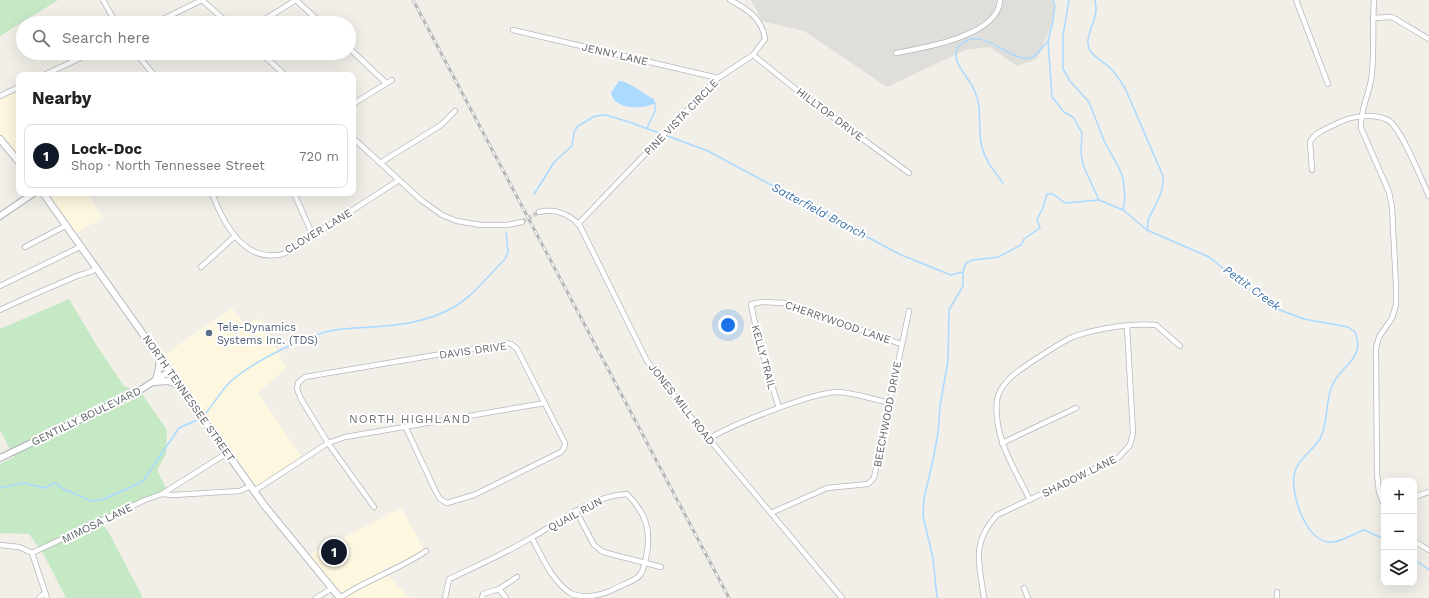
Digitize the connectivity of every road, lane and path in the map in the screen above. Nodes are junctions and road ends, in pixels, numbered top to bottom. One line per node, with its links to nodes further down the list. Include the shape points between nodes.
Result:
1 (103, 0): 8 (street)
2 (202, 0): 9 (street); 10 (street)
3 (296, 0): 11 (street); 12 (street)
4 (730, 0): 18 (street, PINE VISTA CIRCLE, via 752,12 764,31 765,39)
5 (1000, 0): 16 (street, via 1000,6 987,24 936,46)
6 (1296, 0): 28 (street)
7 (1374, 0): 13 (street)
8 (112, 16)
9 (169, 16)
10 (220, 16)
11 (271, 16)
12 (313, 16)
13 (1373, 18): 15 (street, via 1392,17); 33 (street, via 1374,53 1371,82)
14 (513, 30): 25 (street, JENNY LANE)
15 (1429, 40)
16 (896, 53)
17 (356, 54): 27 (street)
18 (753, 54): 25 (street, PINE VISTA CIRCLE); 39 (street, HILLTOP DRIVE, via 803,95)
19 (76, 60): 22 (street)
20 (142, 60): 23 (street)
21 (269, 60): 24 (street)
22 (50, 72)
23 (152, 72)
24 (282, 72)
25 (718, 78): 49 (street, PINE VISTA CIRCLE)
26 (392, 80): 27 (street)
27 (386, 82): 31 (street)
28 (1328, 84)
29 (16, 88): 30 (street)
30 (0, 96)
31 (356, 102)
32 (456, 111): 37 (street, via 441,125)
33 (1360, 117): 38 (street, via 1346,119 1312,138); 45 (street, via 1388,120 1396,127); 82 (street, via 1363,135 1389,192 1392,207 1396,305 1376,348 1377,474)
34 (0, 139): 36 (main road)
35 (356, 141): 37 (street)
36 (16, 158)
37 (380, 163): 40 (street)
38 (1312, 170)
39 (909, 173)
40 (399, 180): 48 (street, via 421,200 452,219 481,225); 52 (street, CLOVER LANE)
41 (30, 196): 47 (street)
42 (45, 196): 50 (main road, NORTH TENNESSEE STREET)
43 (213, 196): 51 (street, CLOVER LANE, via 220,213)
44 (295, 196): 52 (street)
45 (1429, 196)
46 (540, 212): 49 (street, JONES MILL ROAD, via 550,210 561,213)
47 (0, 216)
48 (522, 222)
49 (578, 224): 73 (street, JONES MILL ROAD, via 593,249 647,360)
50 (67, 226): 53 (main road, NORTH TENNESSEE STREET); 54 (street)
51 (235, 236): 52 (street, CLOVER LANE, via 256,253 277,255 292,250); 55 (street)
52 (313, 236)
53 (82, 246): 56 (main road, NORTH TENNESSEE STREET); 57 (street)
54 (25, 247)
55 (201, 267)
56 (98, 268): 59 (street); 64 (main road, NORTH TENNESSEE STREET)
57 (0, 286)
58 (751, 304): 62 (street, CHERRYWOOD LANE, via 786,303); 70 (street, KELLY TRAIL, via 759,343)
59 (0, 310)
60 (908, 311): 62 (street, BEECHWOOD DRIVE)
61 (1127, 326): 63 (street, via 1156,325); 75 (street, via 1074,336 1011,377 998,398 998,430); 83 (street, SHADOW LANE, via 1133,433 1130,445 1118,458)
62 (900, 344): 69 (street, BEECHWOOD DRIVE)
63 (1180, 346)
64 (160, 356): 65 (main road, NORTH TENNESSEE STREET); 66 (main road)
65 (170, 371): 66 (street, GENTILLY BOULEVARD); 67 (main road, NORTH TENNESSEE STREET)
66 (155, 381): 67 (main road, via 168,381); 77 (street, GENTILLY BOULEVARD, via 128,397)
67 (180, 385): 76 (main road, NORTH TENNESSEE STREET)
68 (545, 403): 72 (street, MIMOSA LANE); 72 (street, DAVIS DRIVE, via 565,443 561,452 474,495 450,503 443,502 436,492); 74 (street, DAVIS DRIVE, via 517,349 507,343 305,378 298,383 298,394)
69 (889, 403): 70 (street, via 837,392 818,395); 86 (street, BEECHWOOD DRIVE, via 876,470 870,482 827,488)
70 (779, 408): 73 (street)
71 (1076, 408): 75 (street)
72 (406, 428): 74 (street, MIMOSA LANE, via 345,437)
73 (709, 439): 86 (street, JONES MILL ROAD)
74 (328, 443): 78 (street, MIMOSA LANE); 84 (street, DAVIS DRIVE)
75 (1002, 443): 83 (street)
76 (227, 453): 78 (main road, NORTH TENNESSEE STREET); 80 (street, MIMOSA LANE)
77 (0, 458)
78 (252, 489): 80 (street, MIMOSA LANE); 97 (main road, NORTH TENNESSEE STREET)
79 (1429, 492): 81 (street)
80 (162, 494): 92 (street, MIMOSA LANE)
81 (1417, 496)
82 (1381, 497)
83 (1030, 500): 109 (street, SHADOW LANE, via 997,515 986,528 979,551)
84 (374, 507)
85 (576, 511): 87 (street, QUAIL RUN); 93 (street, via 594,545 603,552); 93 (street, QUAIL RUN, via 610,495 626,494 637,505 647,526 649,543)
86 (771, 513): 108 (street, JONES MILL ROAD)
87 (532, 538): 101 (street, QUAIL RUN, via 561,586); 105 (street, QUAIL RUN, via 493,560 449,579)
88 (1417, 543): 90 (street)
89 (0, 545): 92 (street, via 19,547)
90 (1429, 550)
91 (426, 551): 104 (street)
92 (32, 553): 100 (street)
93 (645, 563): 94 (street); 101 (street, QUAIL RUN, via 639,576 601,595)
94 (661, 567)
95 (517, 577): 98 (street)
96 (1024, 588): 110 (street)
97 (331, 589): 103 (street); 104 (main road, NORTH TENNESSEE STREET)
98 (499, 589): 106 (street, via 483,594); 107 (street)
99 (1277, 592): 111 (street)
100 (46, 596): 102 (street)
101 (573, 597)
102 (39, 598)
103 (316, 598)
104 (340, 598)
105 (445, 598)
106 (482, 598)
107 (506, 598)
108 (842, 598)
109 (984, 598)
110 (1028, 598)
111 (1277, 598)

